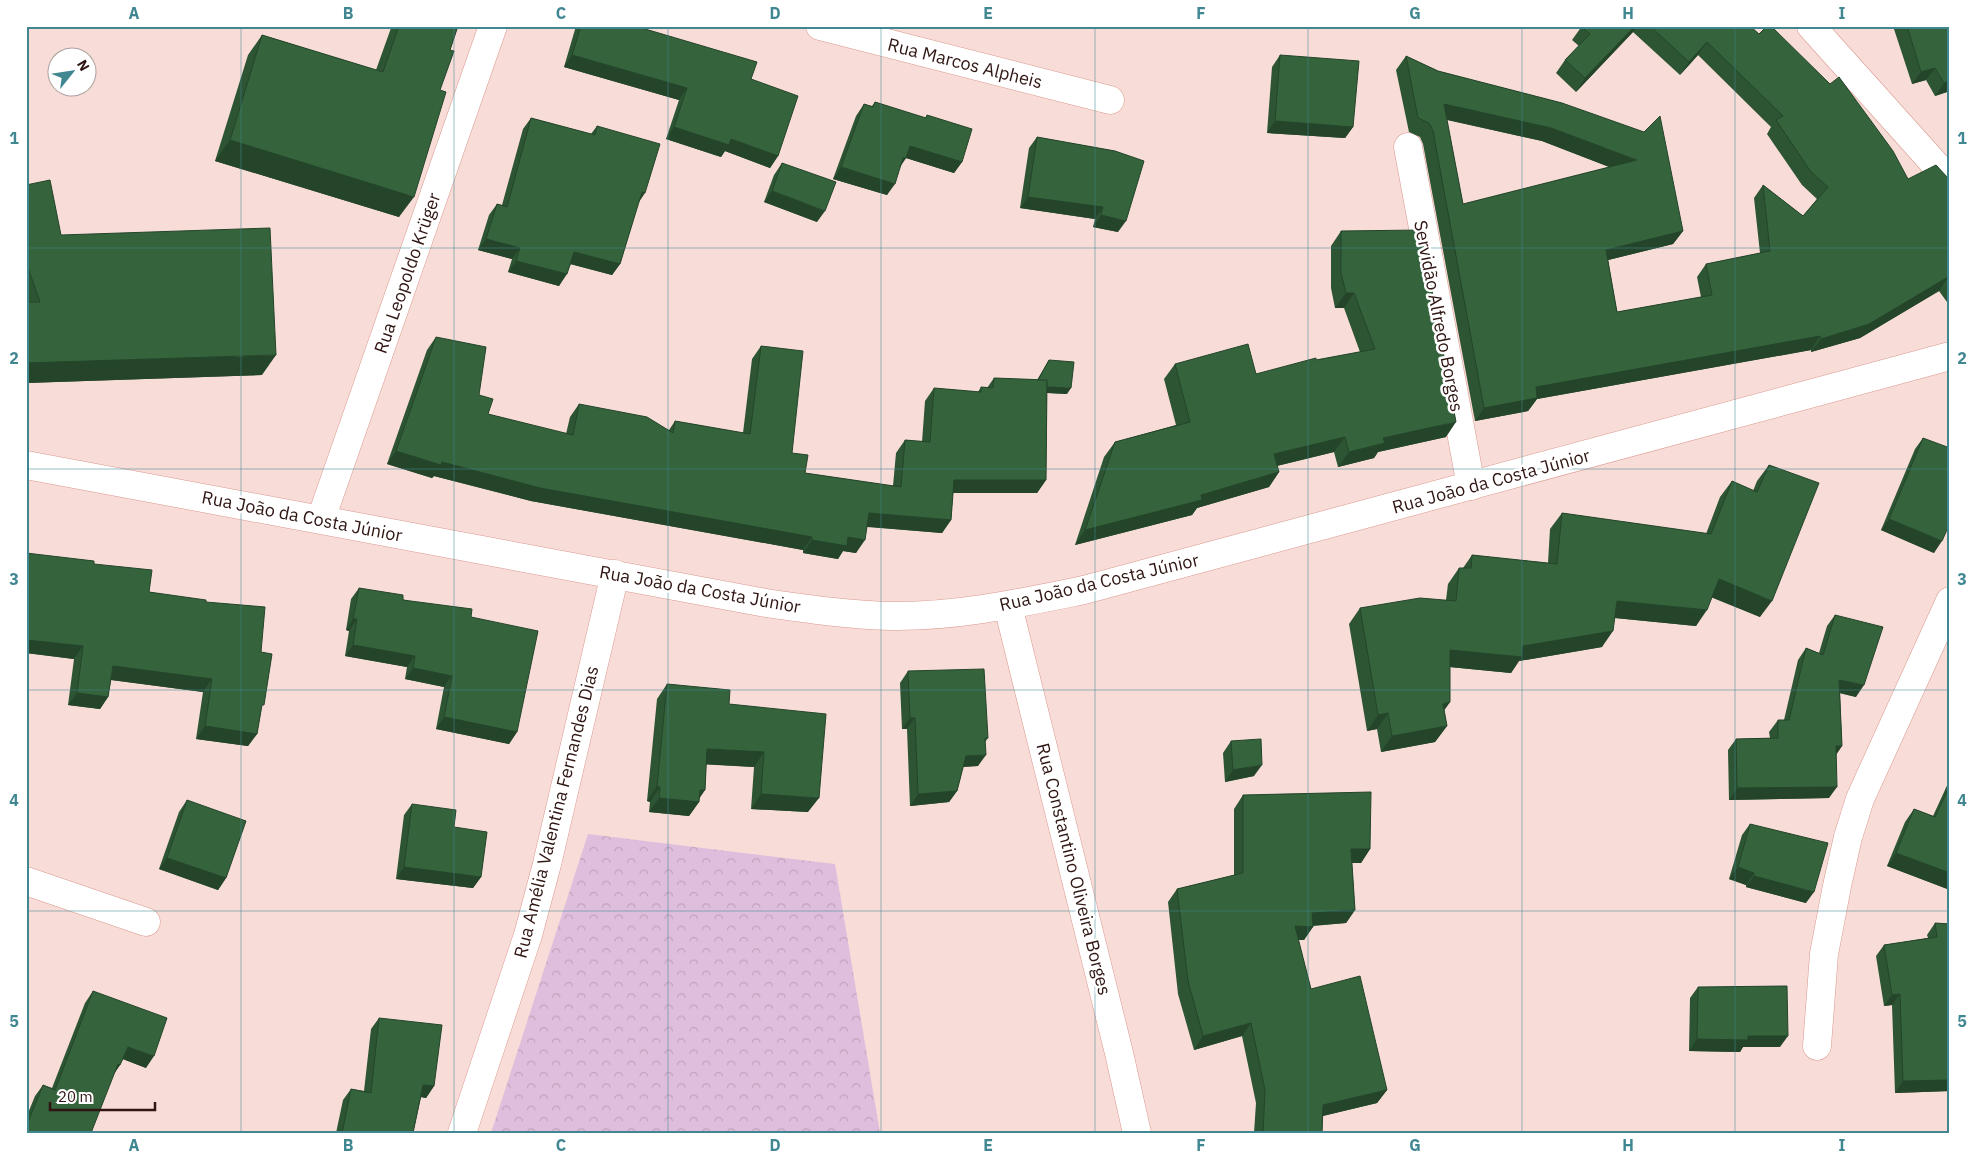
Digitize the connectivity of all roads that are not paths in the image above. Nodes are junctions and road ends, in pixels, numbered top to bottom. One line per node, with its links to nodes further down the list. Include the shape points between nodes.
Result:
1 (493, 26): 11 (street, Rua Leopoldo Krüger)
2 (820, 26): 4 (street, Rua Marcos Alpheis)
3 (1810, 26): 7 (street)
4 (886, 34): 5 (street, Rua Marcos Alpheis)
5 (1110, 100)
6 (1408, 147): 10 (street, Servidão Alfredo Borges)
7 (1950, 181)
8 (1950, 356): 10 (street, Rua João da Costa Júnior)
9 (26, 465): 11 (street, Rua João da Costa Júnior)
10 (1471, 486): 14 (street, Rua João da Costa Júnior, via 1084,590)
11 (321, 520): 12 (street, Rua João da Costa Júnior)
12 (615, 574): 14 (street, Rua João da Costa Júnior, via 828,612 892,616); 18 (street, Rua Amélia Valentina Fernandes Dias, via 528,935)
13 (1950, 601): 17 (street, via 1860,799 1848,837 1824,954)
14 (1008, 606): 19 (street, Rua Constantino Oliveira Borges, via 1120,1053)
15 (26, 881): 16 (street)
16 (146, 922)
17 (1816, 1046)
18 (462, 1133)
19 (1137, 1133)

